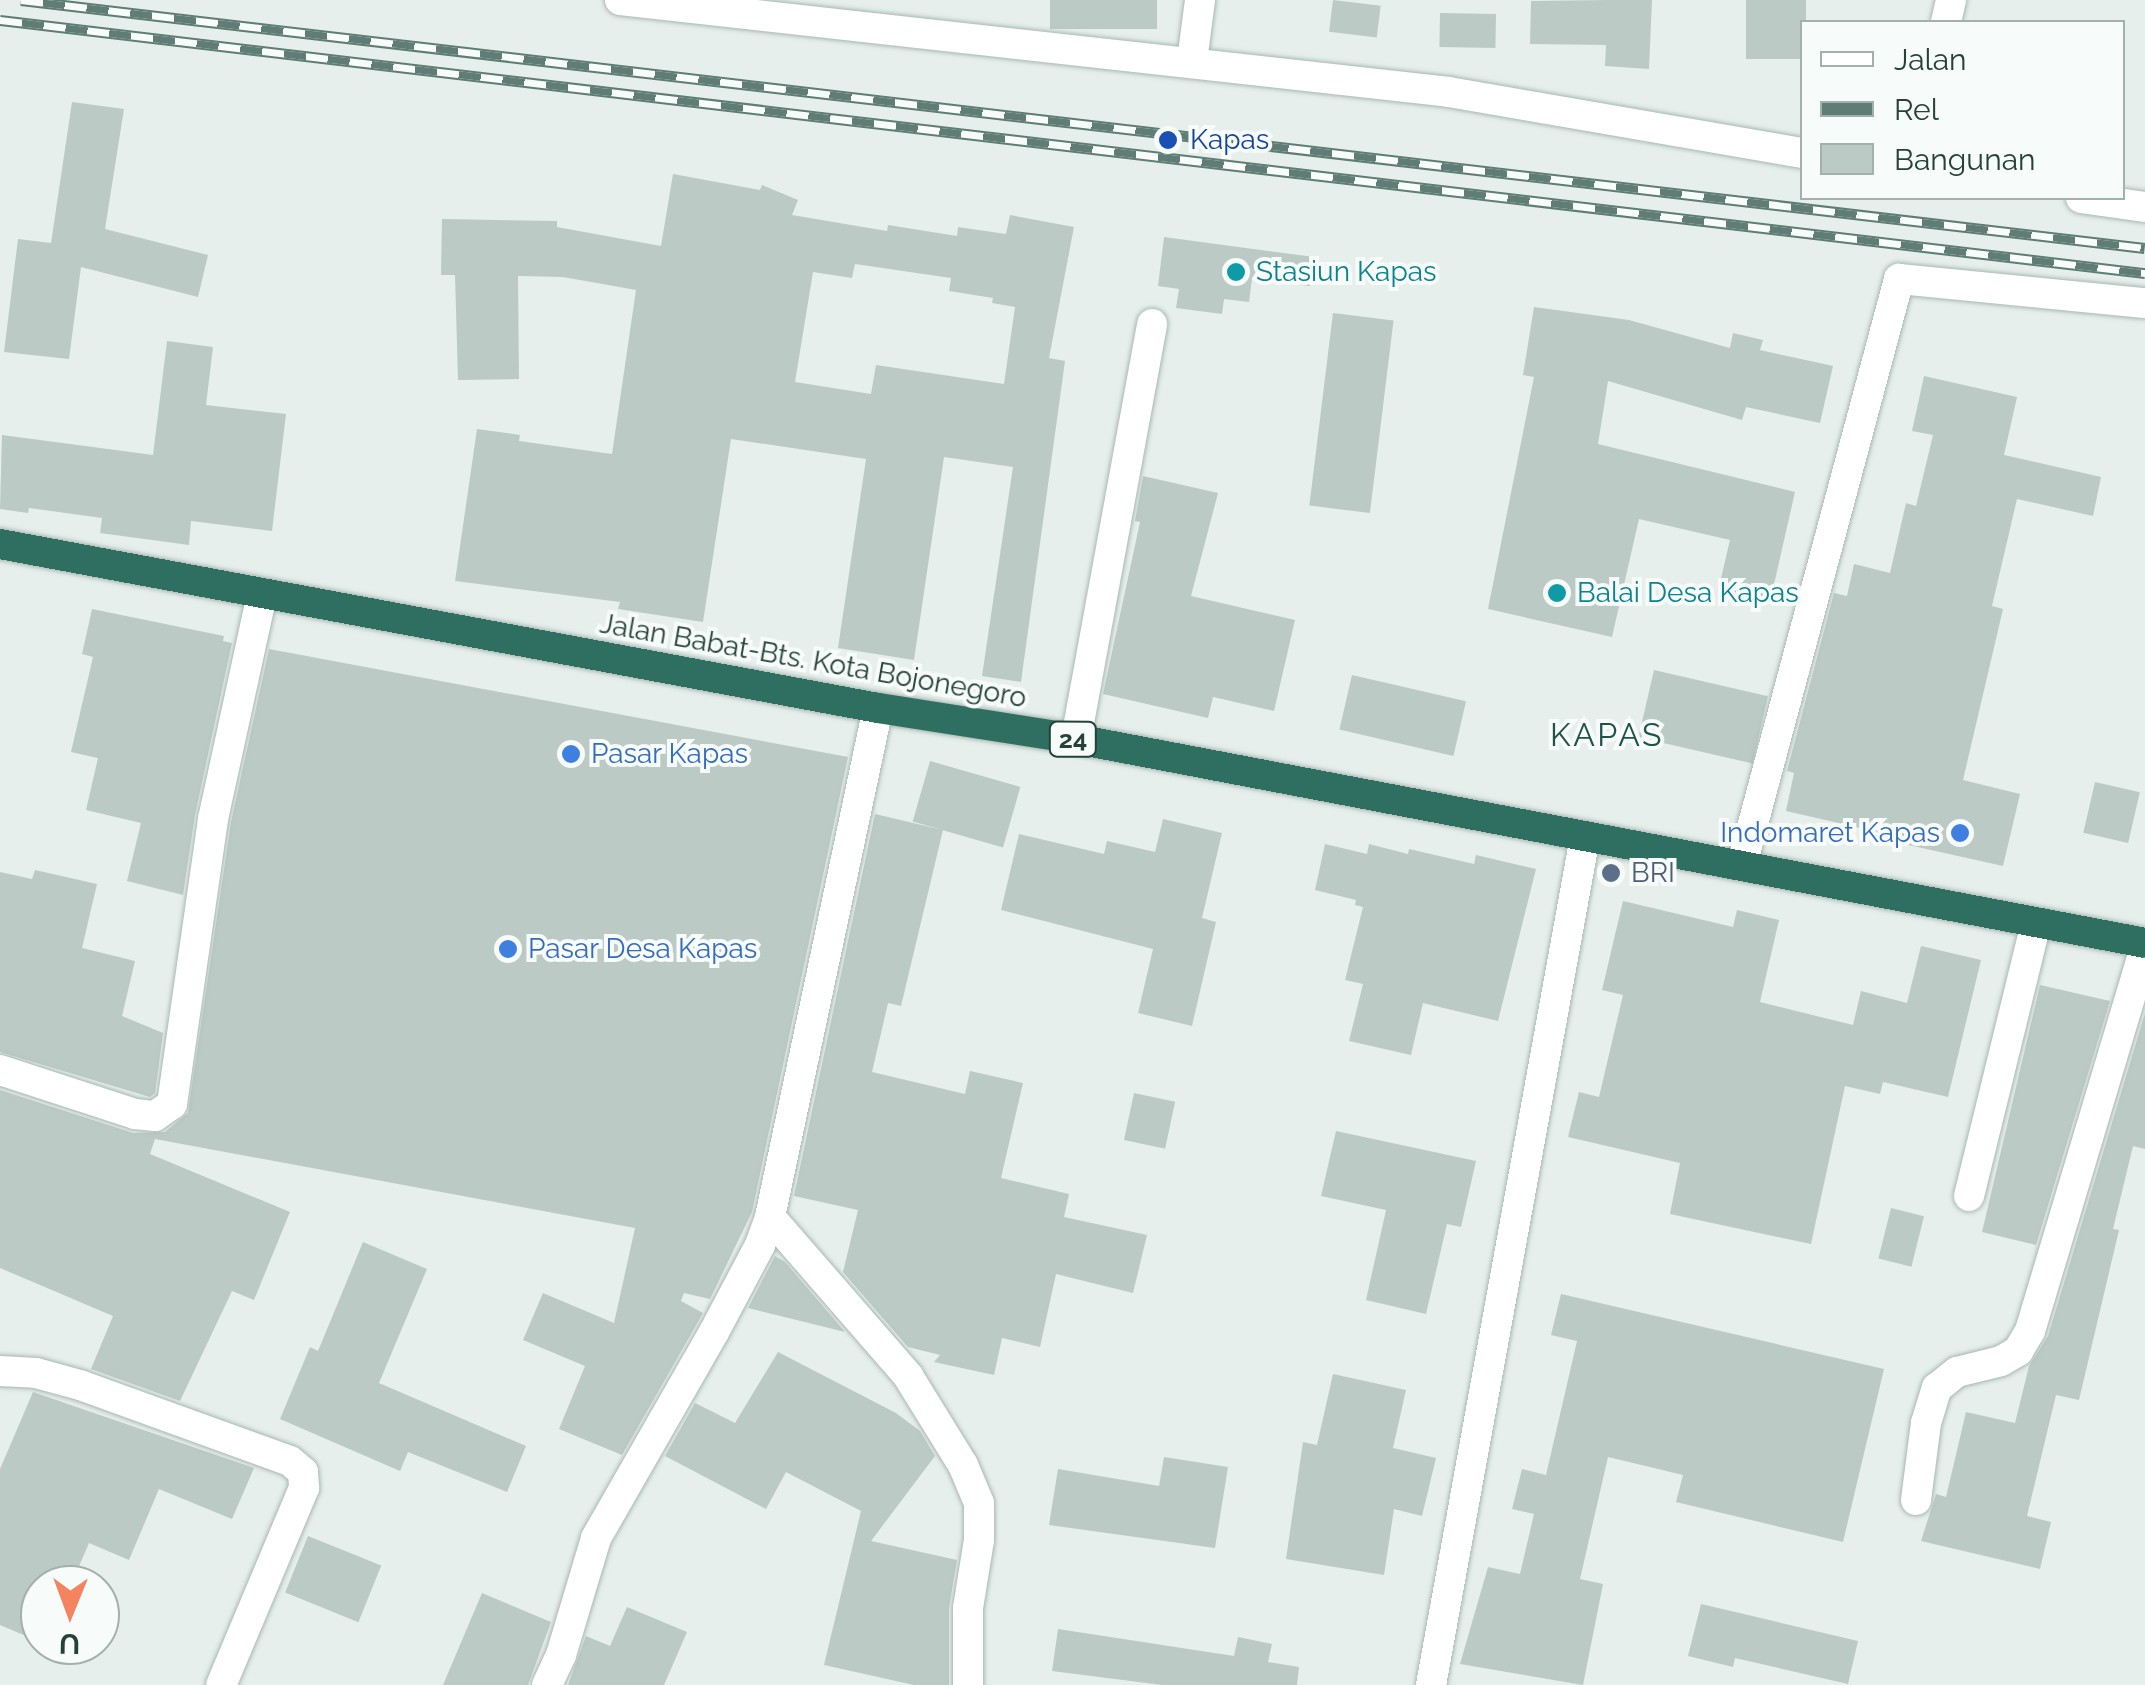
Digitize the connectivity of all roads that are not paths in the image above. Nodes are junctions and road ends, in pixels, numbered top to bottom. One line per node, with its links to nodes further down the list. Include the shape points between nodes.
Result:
1 (620, 0): 3 (street)
2 (1200, 0): 3 (street)
3 (1192, 61): 4 (street, via 1449,92)
4 (1800, 152)
5 (2094, 200): 6 (street)
6 (2145, 208)
7 (2145, 304): 14 (street, via 1899,279)
8 (1152, 324): 12 (street)
9 (0, 544): 10 (highway, Jalan Babat-Bts. Kota Bojonegoro / 24)
10 (262, 595): 11 (highway, Jalan Babat-Bts. Kota Bojonegoro / 24); 17 (street, via 213,819 172,1104 155,1116 135,1114)
11 (878, 708): 12 (highway, Jalan Babat-Bts. Kota Bojonegoro / 24); 19 (street)
12 (1076, 739): 13 (highway, Jalan Babat-Bts. Kota Bojonegoro / 24)
13 (1585, 838): 14 (highway, Jalan Babat-Bts. Kota Bojonegoro / 24); 25 (street)
14 (1742, 866): 15 (highway, Jalan Babat-Bts. Kota Bojonegoro / 24)
15 (2036, 923): 16 (highway, Jalan Babat-Bts. Kota Bojonegoro / 24); 18 (street)
16 (2145, 945): 21 (street, via 2030,1331 2001,1362 1958,1372 1937,1388)
17 (0, 1070)
18 (1969, 1196)
19 (770, 1217): 23 (street, via 714,1332 596,1538); 24 (street, via 908,1376 963,1464 979,1504)
20 (0, 1370): 22 (street, via 80,1385 290,1461 303,1472 304,1488)
21 (1916, 1500)
22 (221, 1685)
23 (547, 1685)
24 (968, 1685)
25 (1431, 1685)

